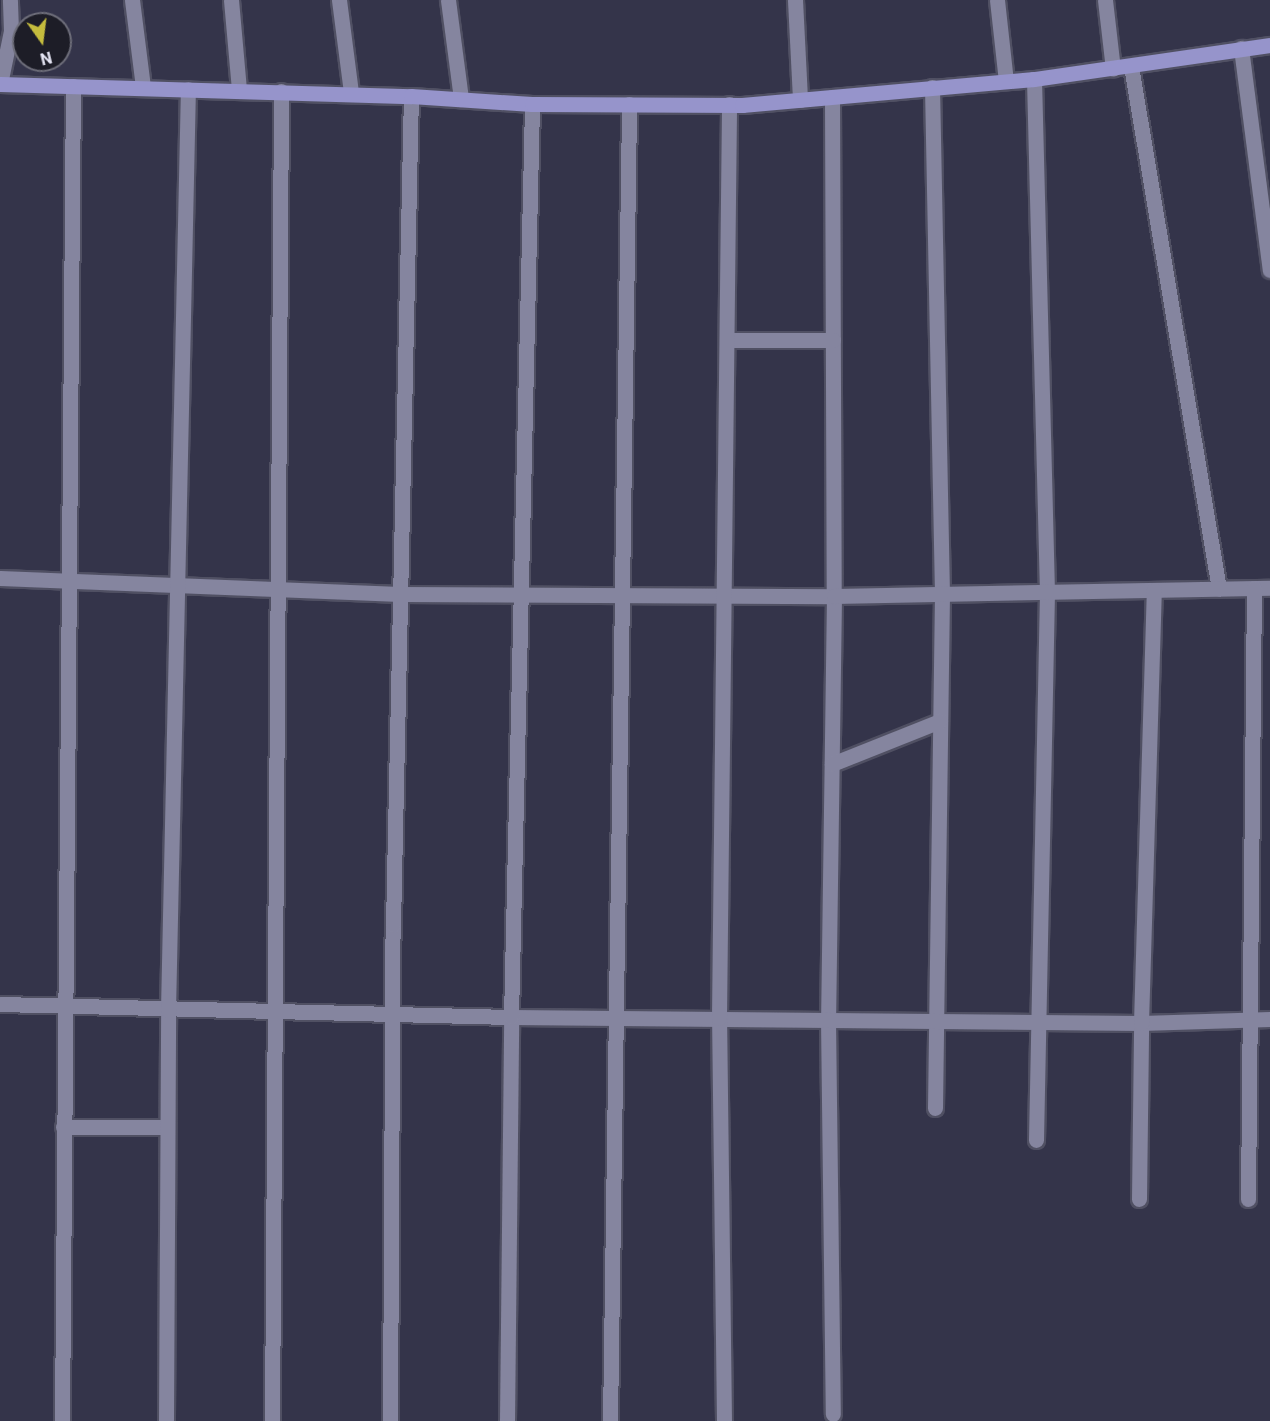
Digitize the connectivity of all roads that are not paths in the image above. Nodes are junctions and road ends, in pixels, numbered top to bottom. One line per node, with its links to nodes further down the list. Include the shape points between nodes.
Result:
1 (10, 0): 15 (street, via 11,31)
2 (132, 0): 17 (street)
3 (231, 0): 20 (street)
4 (339, 0): 22 (street)
5 (447, 0): 25 (street)
6 (795, 0): 26 (street)
7 (997, 0): 14 (street)
8 (1105, 0): 12 (street)
9 (1270, 45): 10 (main road)
10 (1241, 48): 11 (main road); 30 (street)
11 (1131, 66): 12 (main road); 39 (street)
12 (1113, 69): 13 (main road)
13 (1035, 80): 14 (main road); 41 (street)
14 (1006, 81): 18 (main road)
15 (0, 84): 16 (main road)
16 (73, 86): 17 (main road); 34 (street)
17 (143, 87): 19 (main road)
18 (932, 87): 24 (main road); 46 (street)
19 (188, 88): 20 (main road); 35 (street)
20 (239, 90): 21 (main road)
21 (281, 90): 22 (main road); 38 (street)
22 (351, 93): 23 (main road)
23 (411, 96): 25 (main road); 44 (street)
24 (832, 97): 26 (main road); 32 (street)
25 (461, 99): 27 (main road)
26 (800, 100): 29 (main road)
27 (532, 104): 28 (main road); 42 (street)
28 (629, 104): 29 (main road); 45 (street)
29 (729, 104): 31 (street)
30 (1270, 270)
31 (728, 340): 32 (street); 43 (street)
32 (833, 340): 47 (street)
33 (0, 578): 34 (street)
34 (69, 580): 35 (street); 51 (street)
35 (176, 586): 38 (street); 52 (street)
36 (1254, 588): 37 (street); 39 (street); 61 (street)
37 (1270, 588)
38 (278, 589): 44 (street); 53 (street)
39 (1219, 589): 40 (street)
40 (1154, 590): 41 (street); 63 (street)
41 (1047, 592): 46 (street); 62 (street)
42 (522, 593): 44 (street); 45 (street); 55 (street)
43 (725, 593): 45 (street); 47 (street); 57 (street)
44 (400, 594): 54 (street)
45 (623, 594): 56 (street)
46 (942, 594): 47 (street); 48 (street)
47 (834, 596): 49 (street)
48 (940, 721): 49 (street); 60 (street)
49 (832, 764): 58 (street)
50 (0, 1004): 51 (street)
51 (64, 1006): 52 (street); 65 (street)
52 (168, 1010): 53 (street); 66 (street)
53 (276, 1013): 54 (street); 73 (street)
54 (392, 1014): 55 (street); 74 (street)
55 (511, 1017): 56 (street); 75 (street)
56 (614, 1017): 57 (street); 76 (street)
57 (719, 1018): 58 (street); 77 (street)
58 (828, 1019): 60 (street); 70 (street)
59 (1270, 1019): 61 (street)
60 (938, 1020): 62 (street); 64 (street)
61 (1251, 1020): 63 (street); 69 (street)
62 (1039, 1021): 63 (street); 67 (street)
63 (1141, 1023): 68 (street)
64 (935, 1108)
65 (63, 1127): 66 (street); 71 (street)
66 (167, 1127): 72 (street)
67 (1036, 1140)
68 (1139, 1198)
69 (1248, 1199)
70 (833, 1414)
71 (62, 1421)
72 (166, 1421)
73 (272, 1421)
74 (390, 1421)
75 (507, 1421)
76 (610, 1421)
77 (724, 1421)

